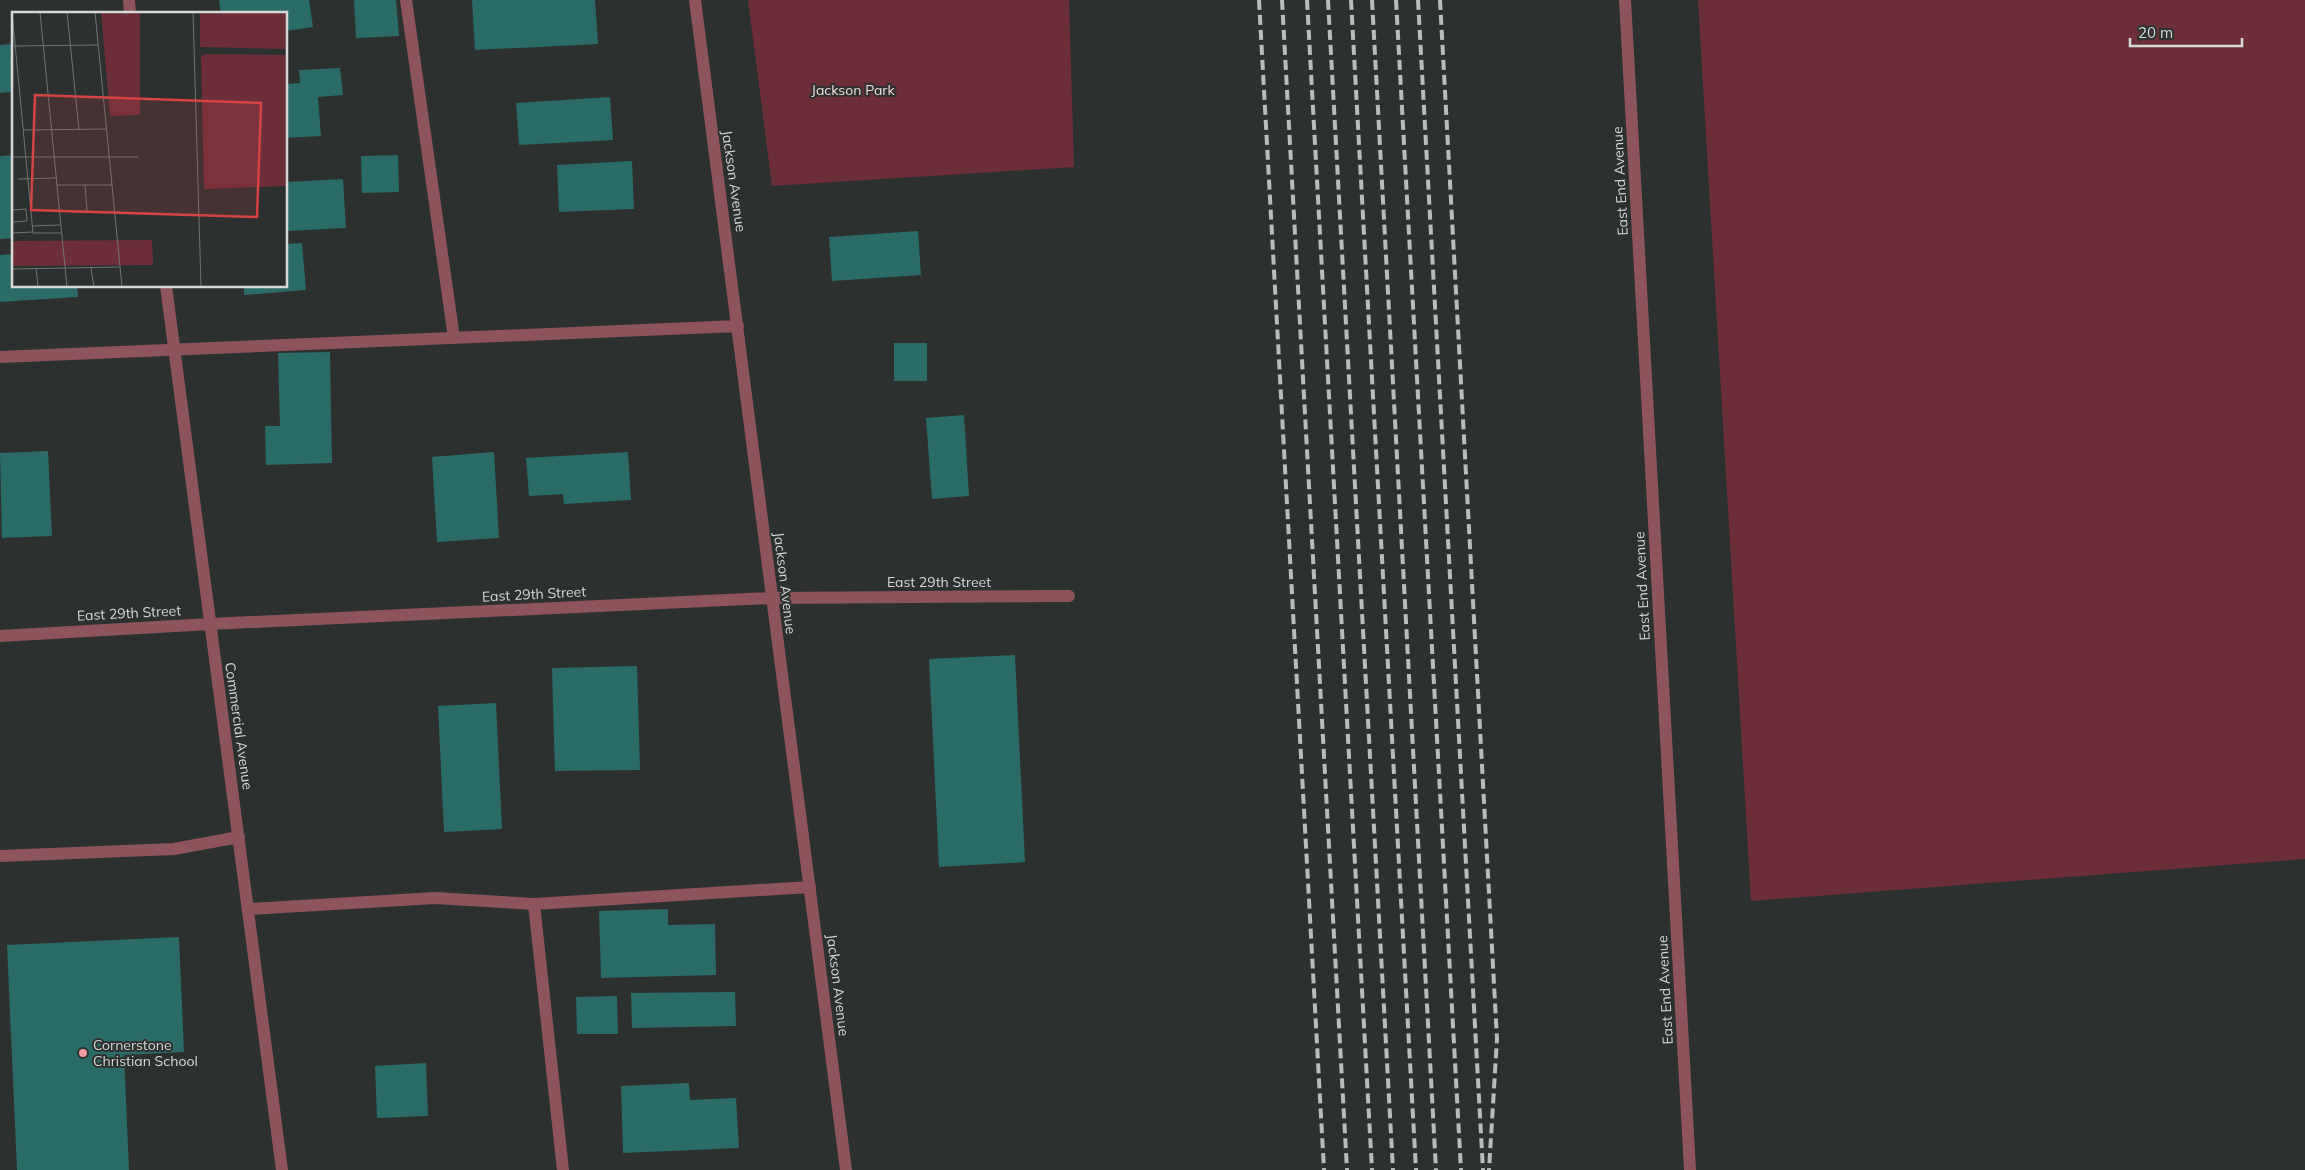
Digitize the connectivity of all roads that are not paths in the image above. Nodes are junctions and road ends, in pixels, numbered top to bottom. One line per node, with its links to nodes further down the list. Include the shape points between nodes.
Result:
1 (406, 0): 6 (street)
2 (695, 0): 5 (street, Jackson Avenue)
3 (1625, 0): 21 (street, East End Avenue)
4 (166, 288): 7 (street, Commercial Avenue)
5 (738, 326): 6 (street); 10 (street, Jackson Avenue)
6 (454, 338): 7 (street)
7 (174, 350): 8 (street); 11 (street, Commercial Avenue)
8 (0, 357)
9 (1069, 596): 10 (street, East 29th Street)
10 (771, 598): 11 (street, East 29th Street); 15 (street, Jackson Avenue)
11 (210, 624): 12 (street, East 29th Street); 13 (street, Commercial Avenue)
12 (0, 636)
13 (239, 837): 14 (street, via 174,849); 17 (street, Commercial Avenue)
14 (0, 856)
15 (810, 887): 16 (street); 20 (street, Jackson Avenue)
16 (534, 904): 17 (street, via 435,898); 19 (street)
17 (248, 909): 18 (street, Commercial Avenue)
18 (282, 1170)
19 (564, 1170)
20 (846, 1170)
21 (1690, 1170)

